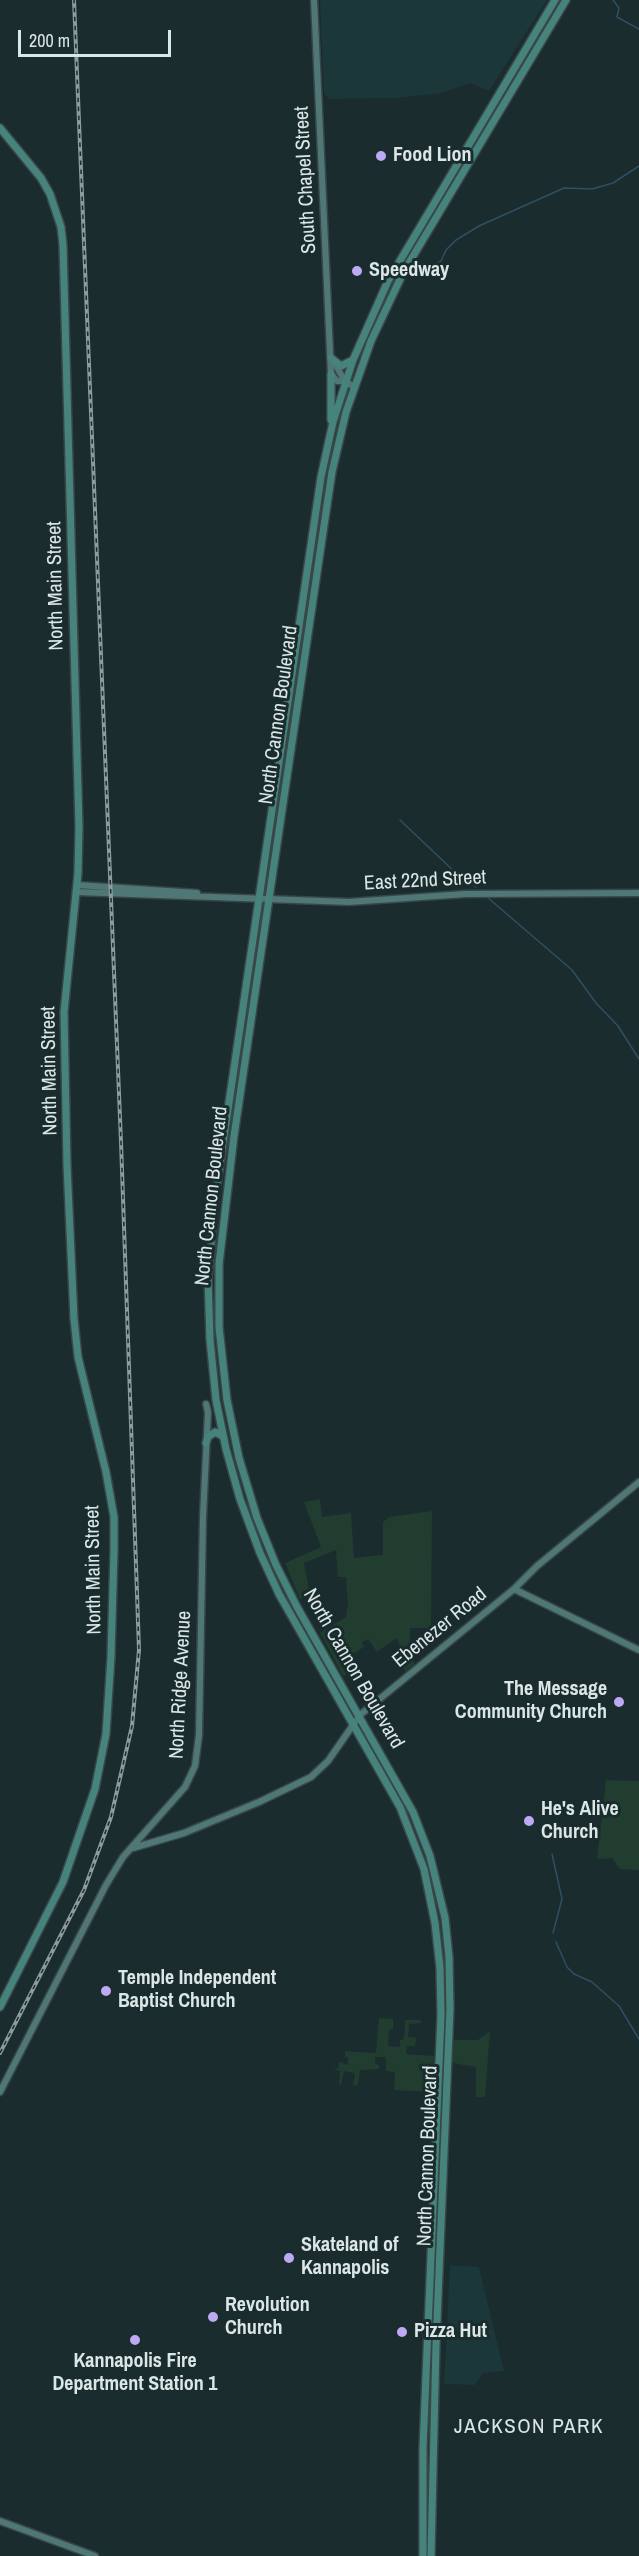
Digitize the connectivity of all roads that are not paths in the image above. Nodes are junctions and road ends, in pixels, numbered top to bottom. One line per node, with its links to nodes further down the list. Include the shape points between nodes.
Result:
1 (314, 0): 5 (street, South Chapel Street)
2 (555, 0): 6 (main road, North Cannon Boulevard, via 396,266)
3 (566, 0): 9 (main road, North Cannon Boulevard, via 403,273 370,341)
4 (0, 128): 11 (main road, North Main Street, via 50,194 63,244 79,827)
5 (331, 358): 6 (main road, via 341,366); 7 (street, South Chapel Street); 8 (street, South Chapel Street)
6 (353, 360): 8 (main road, North Cannon Boulevard)
7 (331, 374): 8 (street, South Chapel Street, via 337,381); 10 (main road)
8 (345, 381): 9 (street, South Chapel Street); 10 (main road, North Cannon Boulevard)
9 (354, 387): 14 (main road, North Cannon Boulevard, via 332,472)
10 (330, 437): 13 (main road, North Cannon Boulevard)
11 (77, 889): 13 (street, East 22nd Street, via 164,889); 24 (main road, North Main Street, via 64,1012 70,1242 78,1358 114,1517 106,1734 86,1822 53,1905)
12 (639, 893): 14 (street, East 22nd Street, via 465,894 349,902)
13 (260, 898): 14 (street, East 22nd Street); 16 (main road, North Cannon Boulevard, via 209,1258 211,1356)
14 (269, 899): 21 (main road, North Cannon Boulevard, via 222,1226 218,1309 222,1364 235,1442 263,1534 297,1607)
15 (206, 1404): 17 (street, North Ridge Avenue)
16 (223, 1436): 17 (main road, via 215,1432); 22 (main road, North Cannon Boulevard, via 240,1499 265,1564)
17 (206, 1443): 23 (street, North Ridge Avenue, via 199,1751 185,1787)
18 (639, 1482): 19 (street, Ebenezer Road)
19 (514, 1588): 20 (street); 21 (street, Ebenezer Road)
20 (639, 1650)
21 (360, 1715): 22 (street, Ebenezer Road); 29 (main road, North Cannon Boulevard, via 404,1792 425,1842 442,1902 449,1957 450,2029)
22 (354, 1724): 23 (street, Ebenezer Road, via 328,1761 311,1777 184,1833); 28 (main road, North Cannon Boulevard, via 394,1795 420,1856 440,1965 423,2448)
23 (131, 1848): 25 (street, North Ridge Avenue, via 84,1924)
24 (0, 2007)
25 (0, 2092)
26 (0, 2521): 27 (street)
27 (95, 2556)
28 (423, 2556)
29 (431, 2556)

